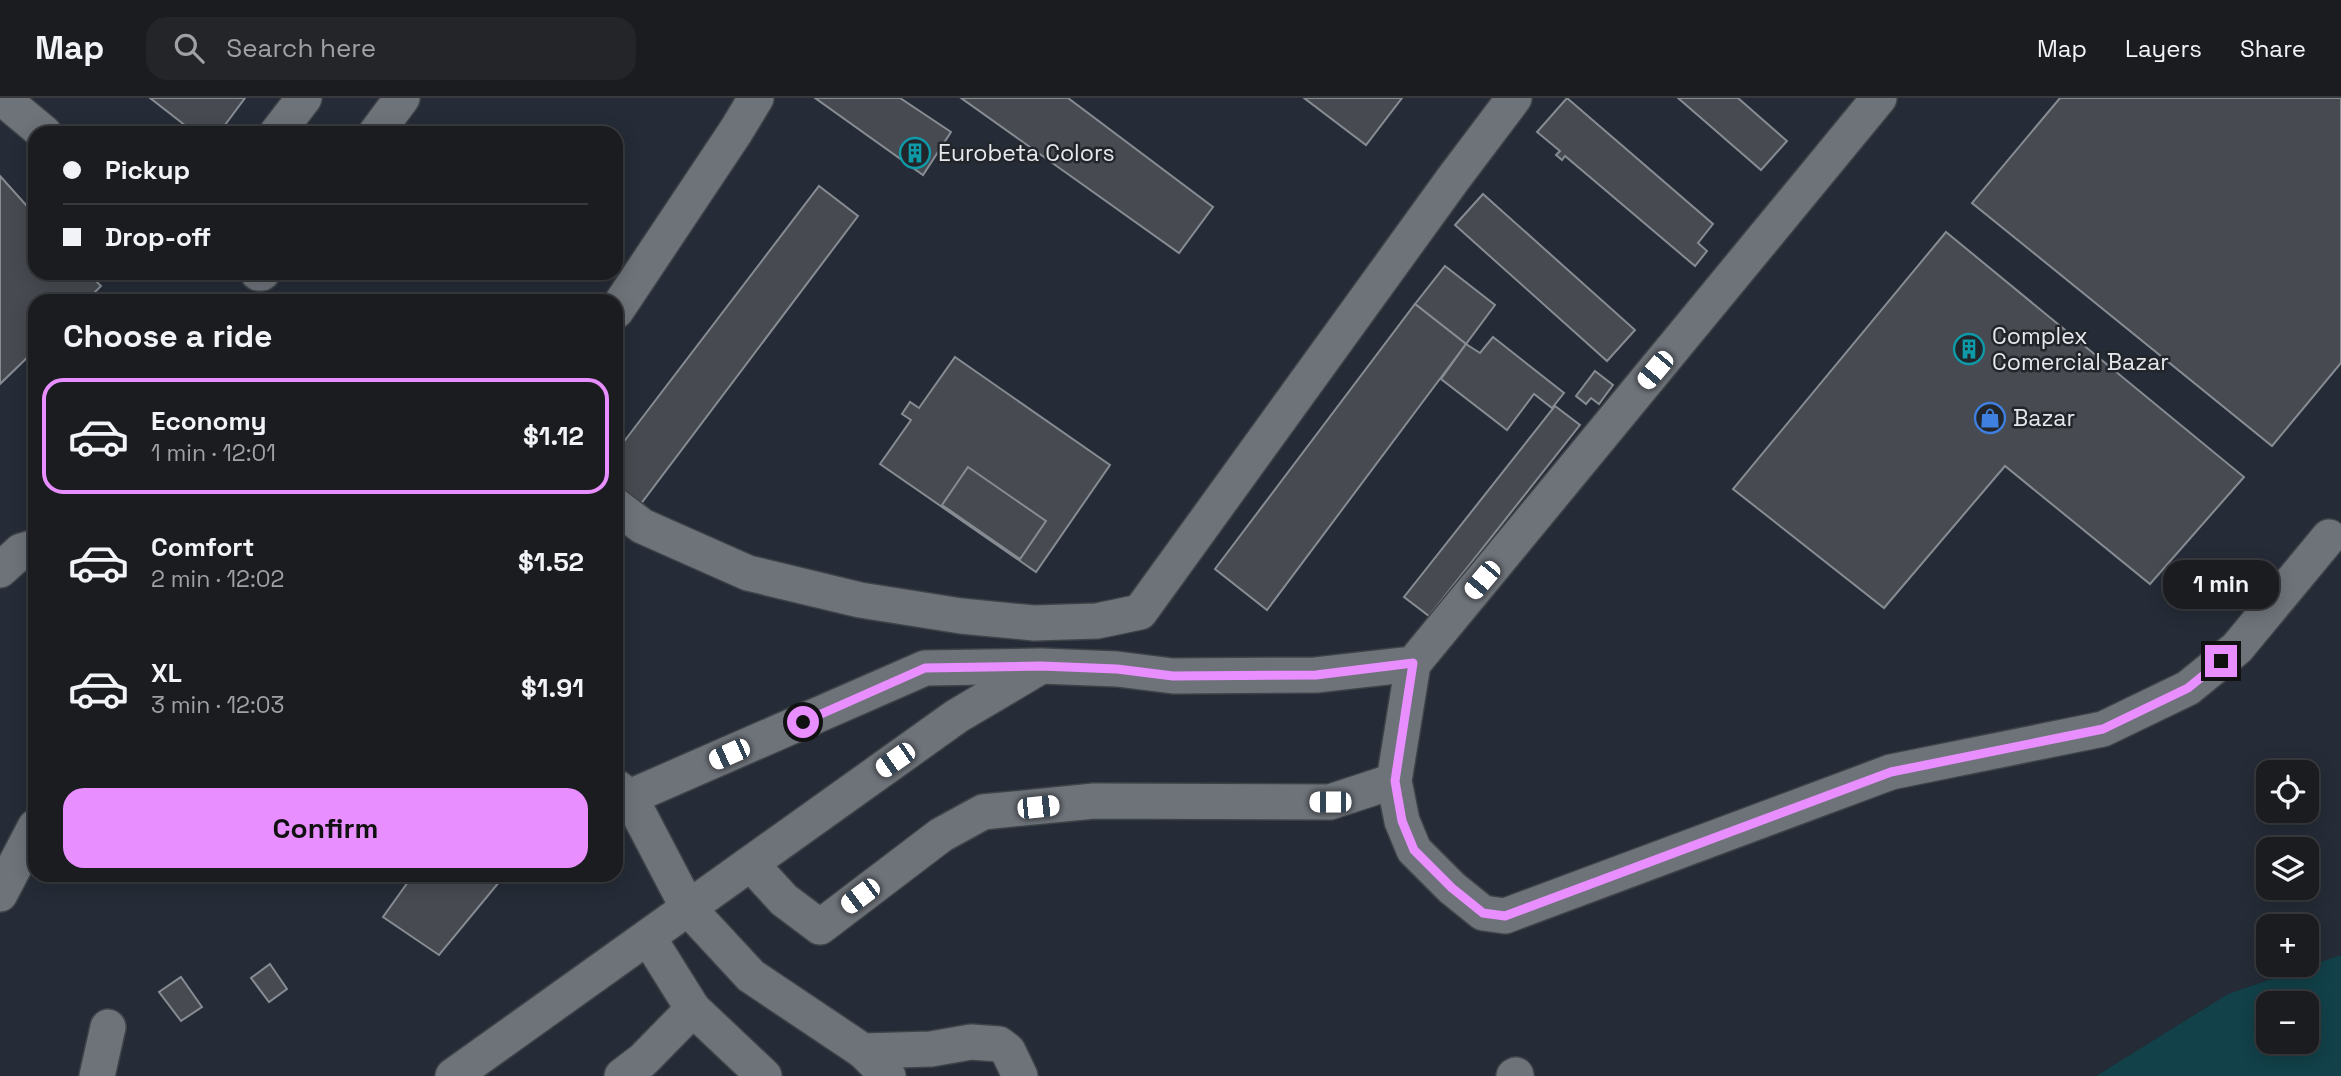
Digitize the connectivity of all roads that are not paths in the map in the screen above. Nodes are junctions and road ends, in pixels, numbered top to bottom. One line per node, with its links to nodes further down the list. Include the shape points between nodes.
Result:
1 (2, 98): 7 (lane)
2 (304, 98): 8 (lane)
3 (402, 98): 9 (lane)
4 (756, 98): 10 (lane)
5 (1514, 98): 11 (lane, via 1140,612 1097,621 1034,623 860,600 748,573 642,526)
6 (1879, 98): 15 (lane)
7 (36, 126)
8 (283, 126)
9 (381, 126)
10 (623, 300)
11 (623, 511)
12 (2329, 537): 17 (lane, via 2237,648 2188,688 2103,729 1891,772 1505,916 1483,913 1414,850 1402,821)
13 (28, 549): 14 (lane)
14 (0, 570)
15 (1413, 663): 16 (lane, via 1316,675 1173,676); 17 (lane)
16 (1041, 666): 18 (lane, via 925,668); 20 (lane, via 957,716)
17 (1395, 781): 20 (lane, via 1330,802 1094,801 983,812 941,835 820,927 784,901)
18 (623, 792): 22 (lane)
19 (28, 840): 21 (lane)
20 (751, 864): 22 (lane)
21 (0, 894)
22 (688, 908): 23 (lane); 26 (lane, via 751,976)
23 (648, 937): 24 (lane); 28 (lane)
24 (693, 1009): 29 (lane); 30 (lane)
25 (108, 1027): 27 (lane)
26 (863, 1051): 31 (lane); 32 (lane, via 999,1044 1008,1051)
27 (97, 1076)
28 (453, 1076)
29 (622, 1076)
30 (764, 1076)
31 (888, 1076)
32 (1020, 1076)

